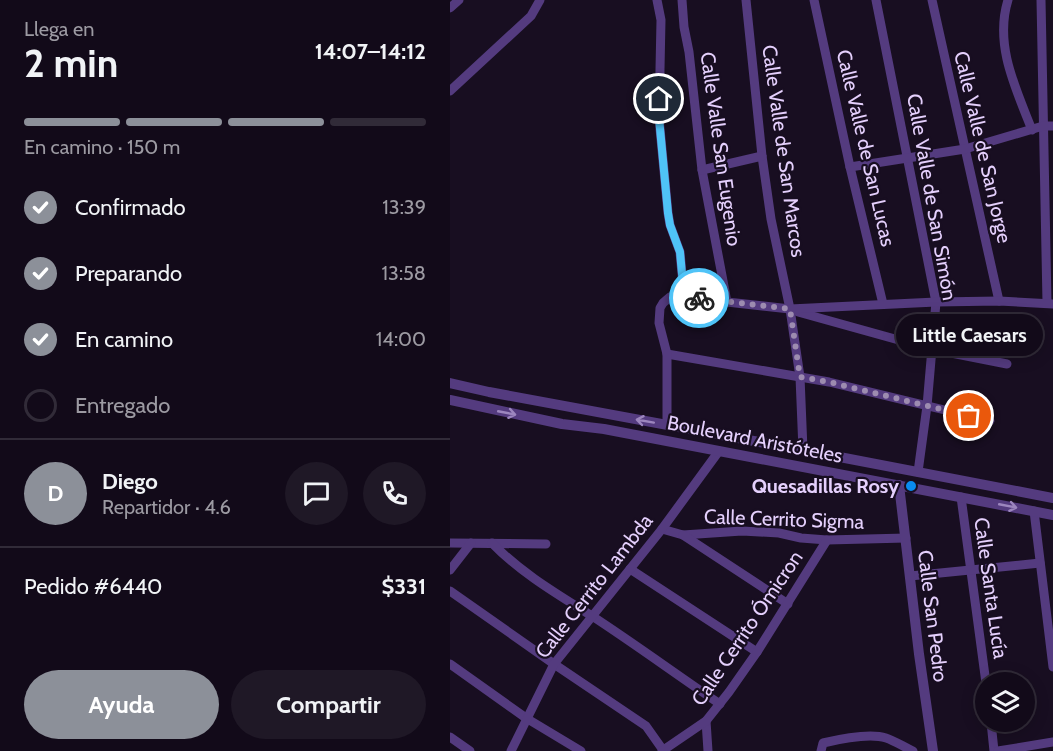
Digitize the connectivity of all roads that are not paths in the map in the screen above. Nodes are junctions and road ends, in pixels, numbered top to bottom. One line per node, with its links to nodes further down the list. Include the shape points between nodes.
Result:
1 (459, 0): 11 (street)
2 (540, 0): 12 (street, via 531,16)
3 (657, 0): 20 (street, via 661,20 659,118 670,225 680,252)
4 (682, 0): 19 (street, Calle Valle San Eugenio)
5 (746, 0): 16 (street, Calle Valle de San Marcos)
6 (814, 0): 18 (street, Calle Valle de San Lucas)
7 (876, 0): 17 (street, Calle Valle de San Simón)
8 (932, 0): 15 (street, Calle Valle de San Jorge)
9 (1008, 0): 14 (street, via 1006,58)
10 (1041, 0): 13 (street)
11 (450, 8)
12 (450, 91)
13 (1048, 126): 14 (street); 24 (street)
14 (1032, 130): 15 (street)
15 (965, 149): 17 (street); 21 (street, Calle Valle de San Jorge)
16 (762, 156): 19 (street); 26 (street, Calle Valle de San Marcos)
17 (908, 157): 18 (street); 23 (street, Calle Valle de San Simón)
18 (850, 166): 25 (street, Calle Valle de San Lucas)
19 (702, 170): 22 (street, Calle Valle San Eugenio)
20 (684, 296): 22 (street); 28 (street, via 670,297 660,308 659,322)
21 (999, 301): 23 (street); 24 (street)
22 (727, 302): 26 (street)
23 (936, 302): 25 (street); 27 (street, Calle Valle de San Simón)
24 (1050, 303)
25 (883, 304): 26 (street)
26 (790, 309): 27 (street); 30 (street, Calle Valle de San Marcos)
27 (931, 349): 29 (street); 33 (street, Calle Valle de San Simón)
28 (667, 354): 30 (street); 35 (street)
29 (1007, 364)
30 (800, 377): 33 (street); 36 (street, Calle Valle de San Marcos)
31 (450, 384): 35 (street, Boulevard Aristóteles, one-way to 31)
32 (450, 400): 37 (street, Boulevard Aristóteles, one-way to 37)
33 (927, 406): 34 (street); 39 (street, Calle Valle de San Simón)
34 (990, 421)
35 (668, 425): 36 (street, Boulevard Aristóteles)
36 (803, 450): 38 (street); 39 (street, Boulevard Aristóteles)
37 (719, 451): 38 (street, Boulevard Aristóteles); 44 (street, Calle Cerrito Lambda)
38 (799, 466): 40 (street, Boulevard Aristóteles)
39 (918, 472): 42 (street, Boulevard Aristóteles)
40 (899, 485): 41 (street, Boulevard Aristóteles); 46 (street, Calle San Pedro)
41 (961, 497): 43 (street, Boulevard Aristóteles, one-way to 43); 55 (street, Calle Santa Lucía)
42 (1053, 498)
43 (1046, 515): 52 (street)
44 (662, 529): 45 (street, Calle Cerrito Sigma); 53 (street, Calle Cerrito Lambda)
45 (683, 535): 47 (street, Calle Cerrito Sigma, via 742,531); 60 (street)
46 (906, 538): 47 (street, Calle Cerrito Sigma); 56 (street, Calle San Pedro)
47 (827, 540): 60 (street, Calle Cerrito Ómicron)
48 (450, 543): 49 (street)
49 (471, 543): 50 (street); 54 (street)
50 (492, 543): 51 (street); 61 (street, via 511,561)
51 (546, 544)
52 (1040, 563): 55 (street); 57 (street)
53 (630, 569): 61 (street, Calle Cerrito Lambda); 63 (street)
54 (450, 570)
55 (971, 571): 56 (street); 67 (street, Calle Santa Lucía)
56 (910, 576): 81 (street, Calle San Pedro)
57 (1043, 583): 58 (street); 62 (street)
58 (1053, 585)
59 (450, 591): 65 (street)
60 (788, 604): 63 (street, Calle Cerrito Ómicron)
61 (591, 616): 65 (street, Calle Cerrito Lambda); 68 (street)
62 (1050, 626): 66 (street)
63 (757, 652): 68 (street, Calle Cerrito Ómicron)
64 (450, 664): 69 (street)
65 (554, 664): 69 (street, Calle Cerrito Lambda); 77 (street, via 646,726)
66 (1053, 667)
67 (985, 672)
68 (720, 704): 70 (street, Calle Cerrito Ómicron)
69 (526, 718): 75 (street, Calle Cerrito Lambda); 76 (street)
70 (706, 722): 77 (street, Calle Cerrito Ómicron); 78 (street)
71 (992, 732): 82 (street)
72 (450, 736): 74 (street)
73 (1053, 742): 82 (street)
74 (470, 751)
75 (511, 751)
76 (580, 751)
77 (663, 751)
78 (708, 751)
79 (821, 751): 80 (street, via 824,743 877,736)
80 (913, 751)
81 (933, 751)
82 (996, 751)

